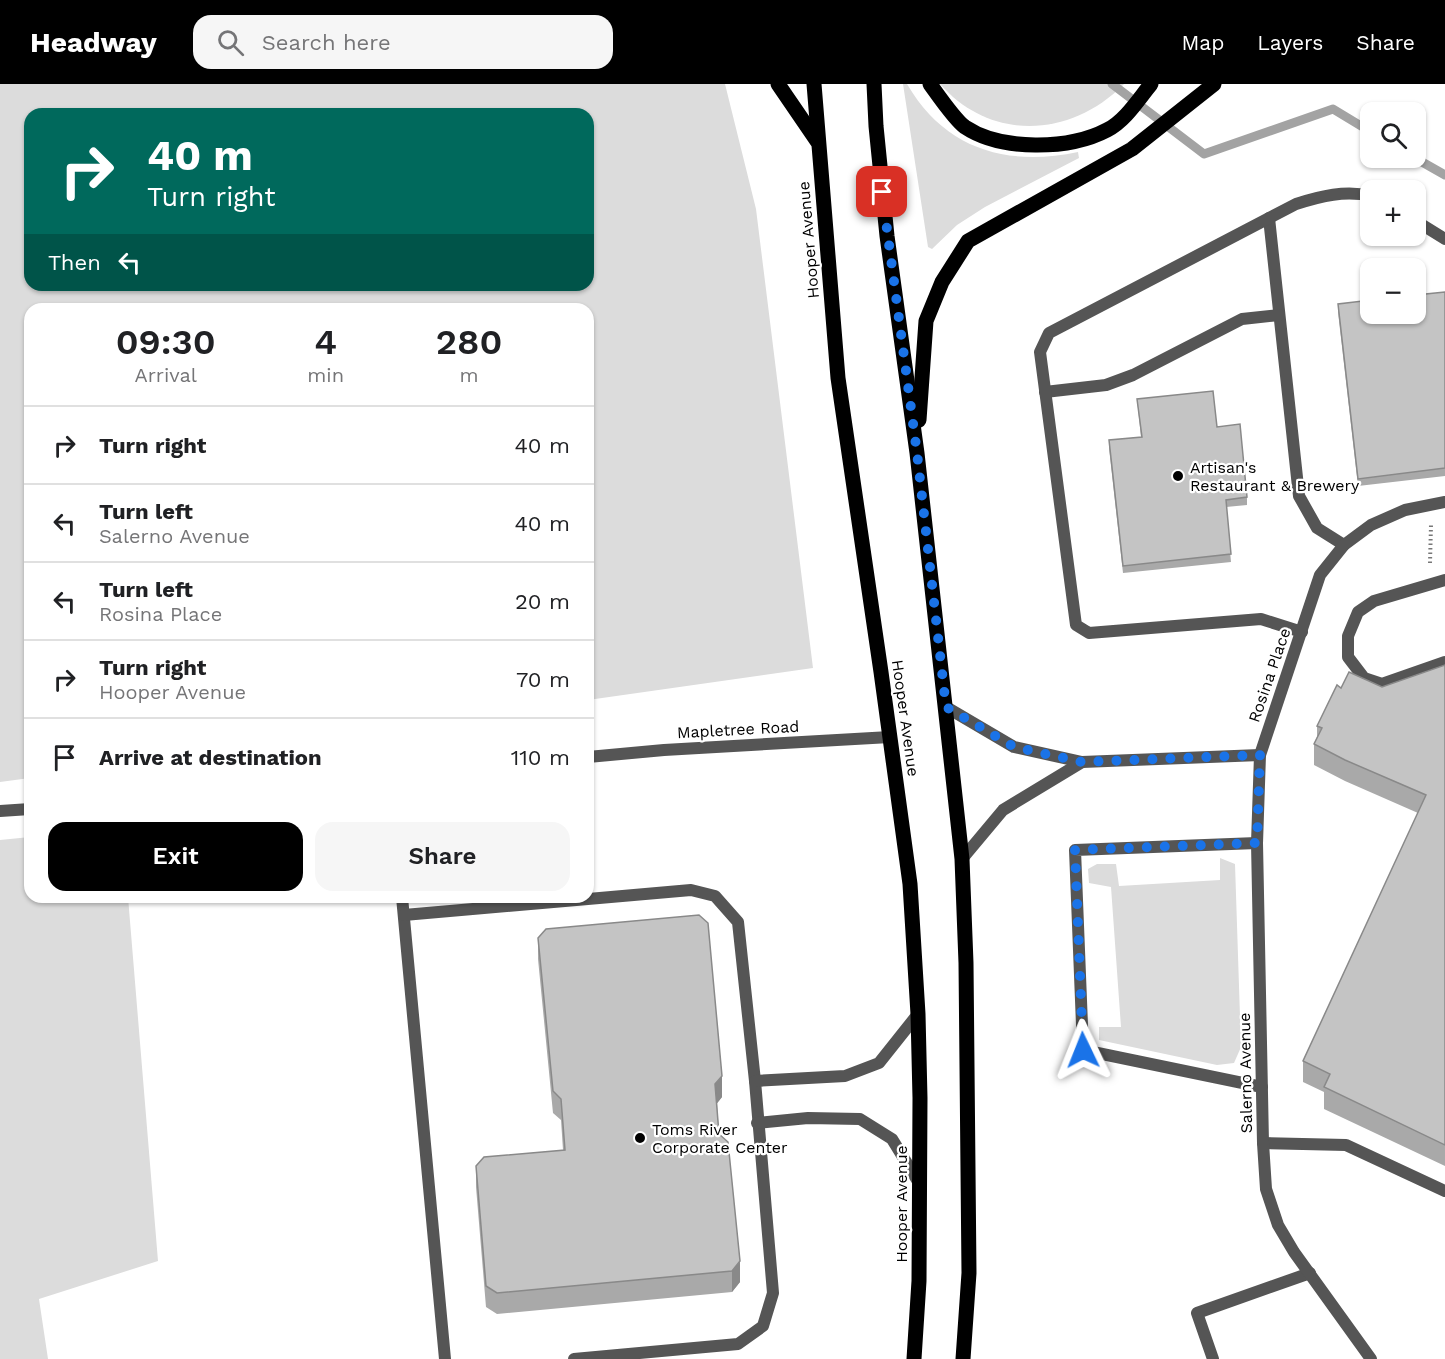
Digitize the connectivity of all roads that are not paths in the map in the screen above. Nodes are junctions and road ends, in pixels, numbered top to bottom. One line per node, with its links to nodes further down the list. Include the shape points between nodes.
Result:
1 (778, 84): 7 (main road)
2 (813, 84): 7 (main road, Hooper Avenue)
3 (874, 84): 14 (main road, via 887,236)
4 (930, 84): 6 (main road, via 963,126 990,139 1036,146 1081,141 1108,130 1131,110)
5 (1214, 84): 14 (main road, via 1132,149 968,241 942,282 926,321)
6 (1150, 85)
7 (818, 143): 21 (main road, Hooper Avenue, via 838,378)
8 (1360, 193): 9 (street, via 1326,195)
9 (1269, 218): 12 (street); 13 (street, via 1049,333 1040,352)
10 (1426, 227): 11 (street)
11 (1445, 239)
12 (1279, 315): 13 (street, via 1242,320 1106,385); 16 (street, via 1299,496 1317,528)
13 (1045, 392): 18 (street, via 1076,625 1089,633 1261,619)
14 (917, 453): 20 (main road)
15 (1445, 502): 16 (street, Rosina Place, via 1405,510 1371,525)
16 (1344, 545): 18 (street, Rosina Place, via 1320,575)
17 (1445, 580): 19 (street, via 1374,601 1358,612 1348,636 1348,657 1364,678 1382,684)
18 (1302, 632): 22 (street, Rosina Place)
19 (1445, 663)
20 (946, 707): 24 (street, via 1014,747); 28 (main road)
21 (890, 736): 23 (street, Mapletree Road); 33 (main road, Hooper Avenue, via 910,884)
22 (1260, 755): 24 (street); 27 (street, Salerno Avenue)
23 (594, 756)
24 (1082, 762): 28 (street, via 1003,810)
25 (24, 809): 26 (street)
26 (0, 811)
27 (1257, 843): 35 (street, Salerno Avenue); 35 (street, via 1075,850 1083,1050)
28 (962, 859): 44 (main road, via 969,1274)
29 (594, 899): 34 (street, via 692,890 715,896 738,922)
30 (403, 903): 32 (street)
31 (542, 903): 32 (street)
32 (404, 915): 41 (street)
33 (918, 1014): 34 (street, via 879,1063 845,1076); 38 (main road, Hooper Avenue)
34 (754, 1081): 36 (street)
35 (1262, 1087): 37 (street, Salerno Avenue)
36 (757, 1123): 38 (street, via 808,1118 860,1119 892,1139); 42 (street, via 773,1293 763,1326 738,1344)
37 (1263, 1143): 39 (street, via 1346,1146); 40 (street, Salerno Avenue, via 1266,1189 1278,1226)
38 (919, 1183): 43 (main road, Hooper Avenue)
39 (1445, 1191)
40 (1310, 1273): 45 (street, via 1197,1313); 46 (street, Salerno Avenue)
41 (445, 1359)
42 (574, 1359)
43 (914, 1359)
44 (963, 1359)
45 (1213, 1359)
46 (1371, 1359)

